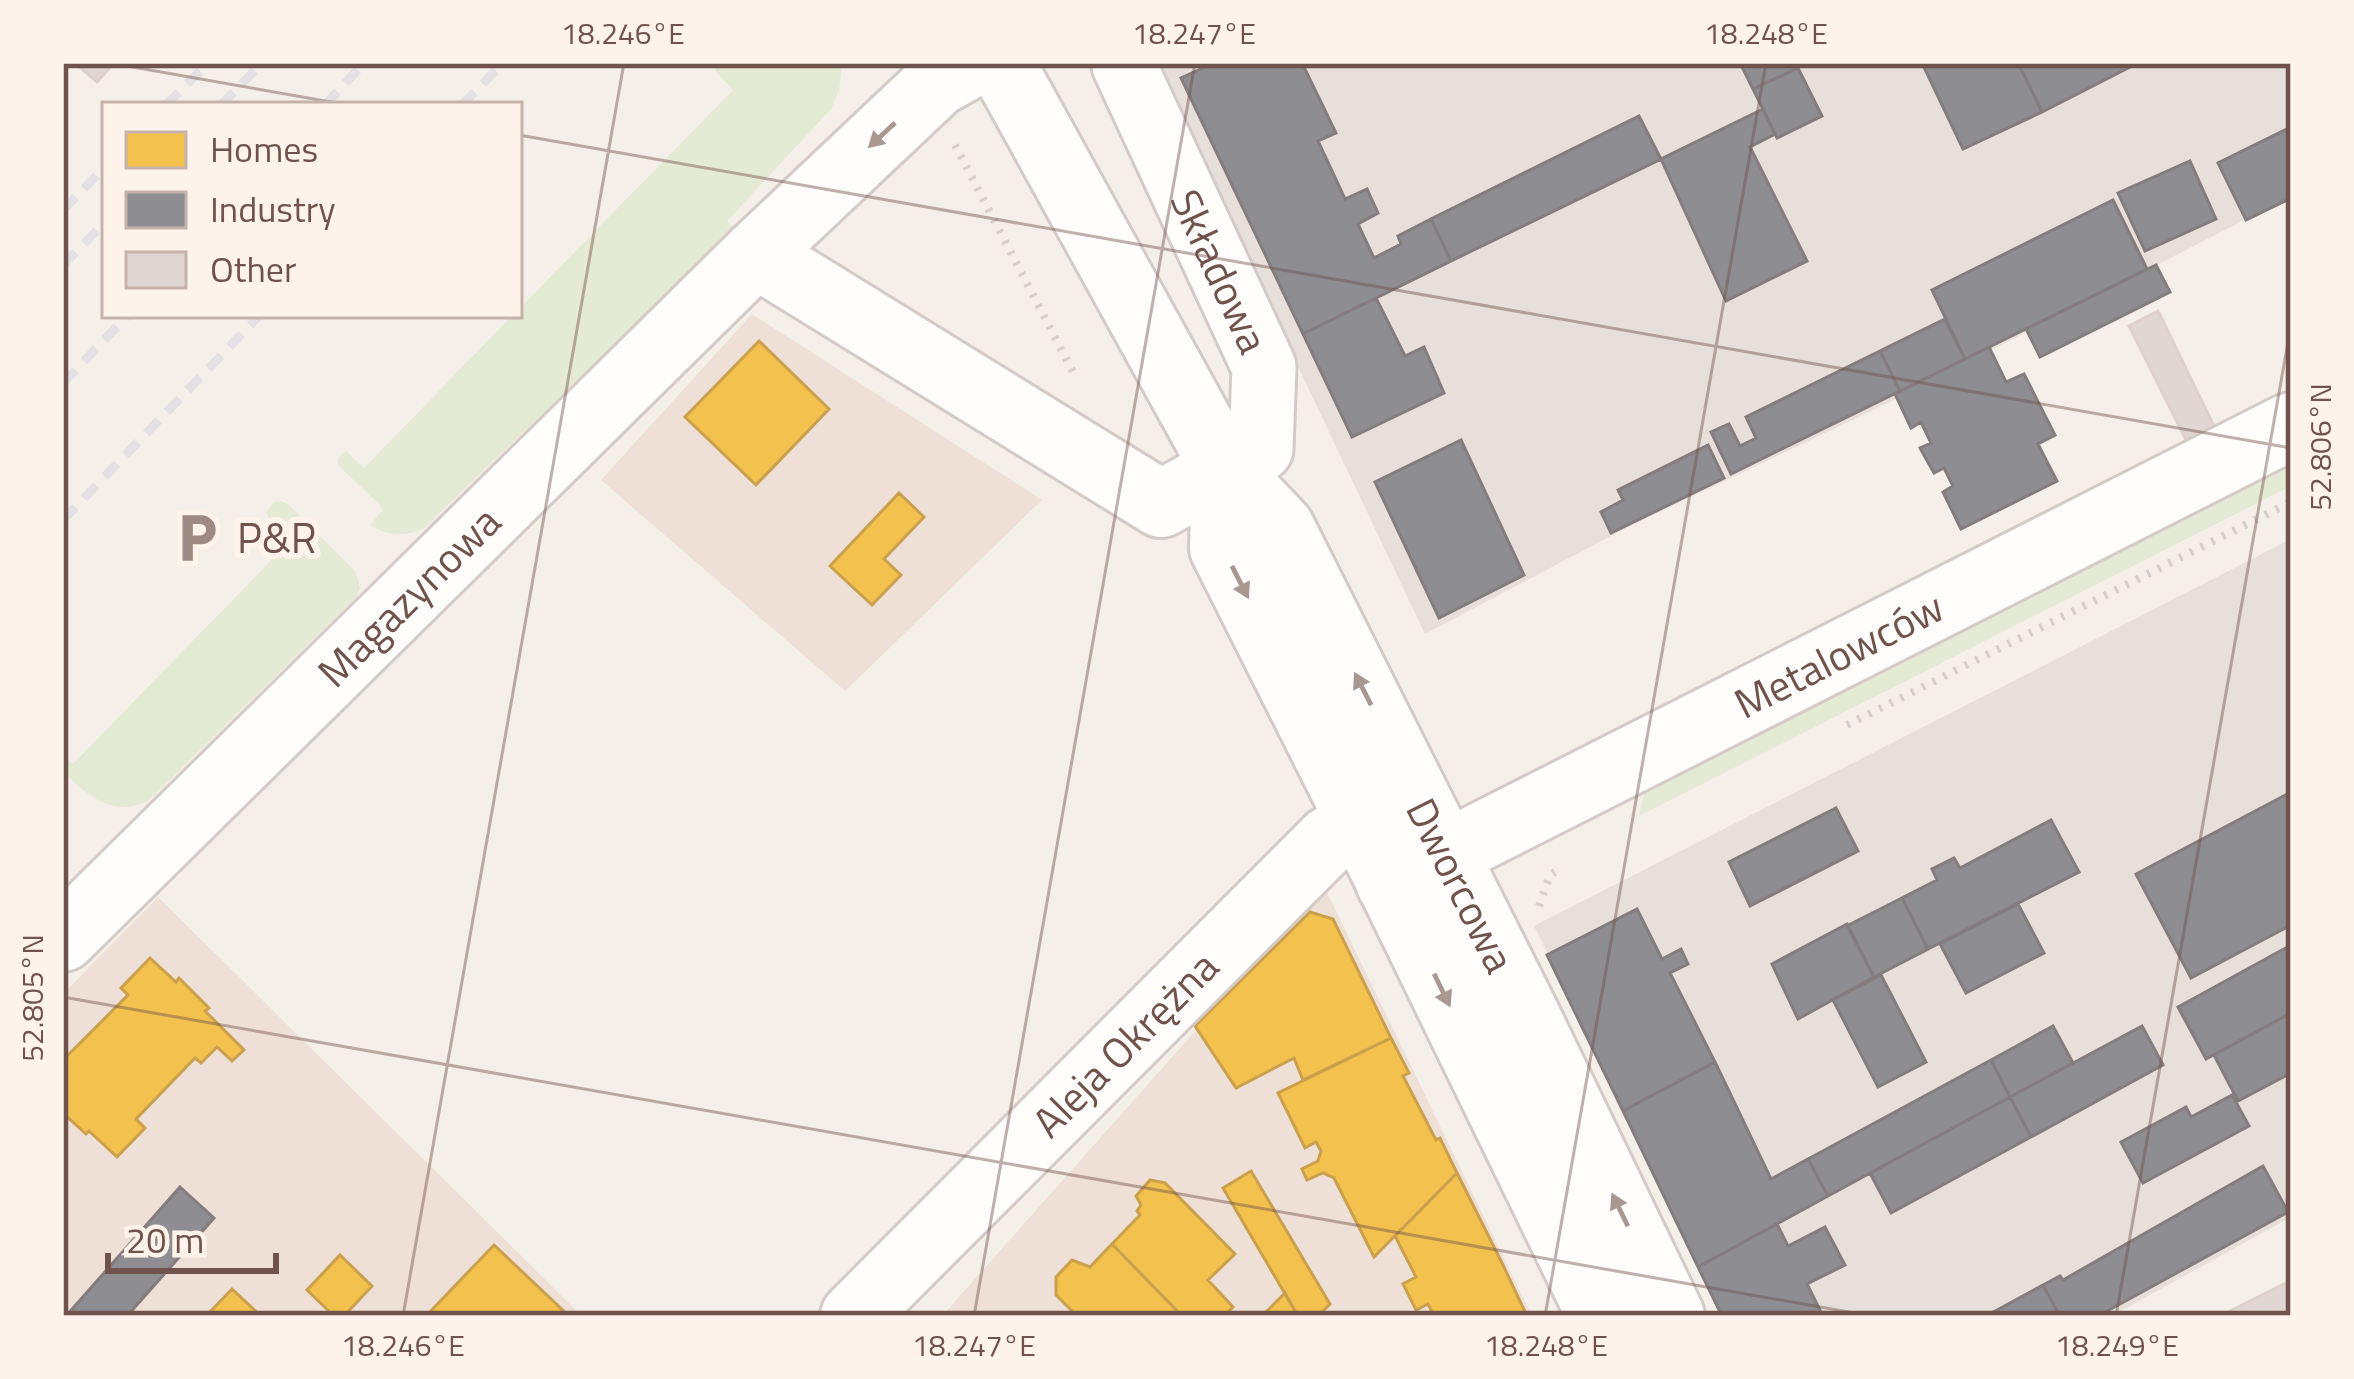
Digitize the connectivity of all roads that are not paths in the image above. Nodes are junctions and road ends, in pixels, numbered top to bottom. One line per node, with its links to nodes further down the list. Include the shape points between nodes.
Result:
1 (973, 63): 4 (street, Magazynowa, one-way to 4, via 937,82)
2 (1001, 63): 6 (street)
3 (1127, 63): 6 (street, Składowa, via 1264,368 1261,449)
4 (756, 254): 6 (street, via 1161,504); 9 (street, Magazynowa)
5 (2291, 426): 8 (street, Metalowców)
6 (1225, 469): 7 (street, Dworcowa, via 1222,548)
7 (1388, 808): 8 (street, Dworcowa); 10 (street, Aleja Okrężna, via 1329,840)
8 (1418, 869): 11 (street, Dworcowa, one-way to 11); 12 (street, Dworcowa, one-way to 8)
9 (63, 938)
10 (854, 1316)
11 (1600, 1316)
12 (1670, 1316)

